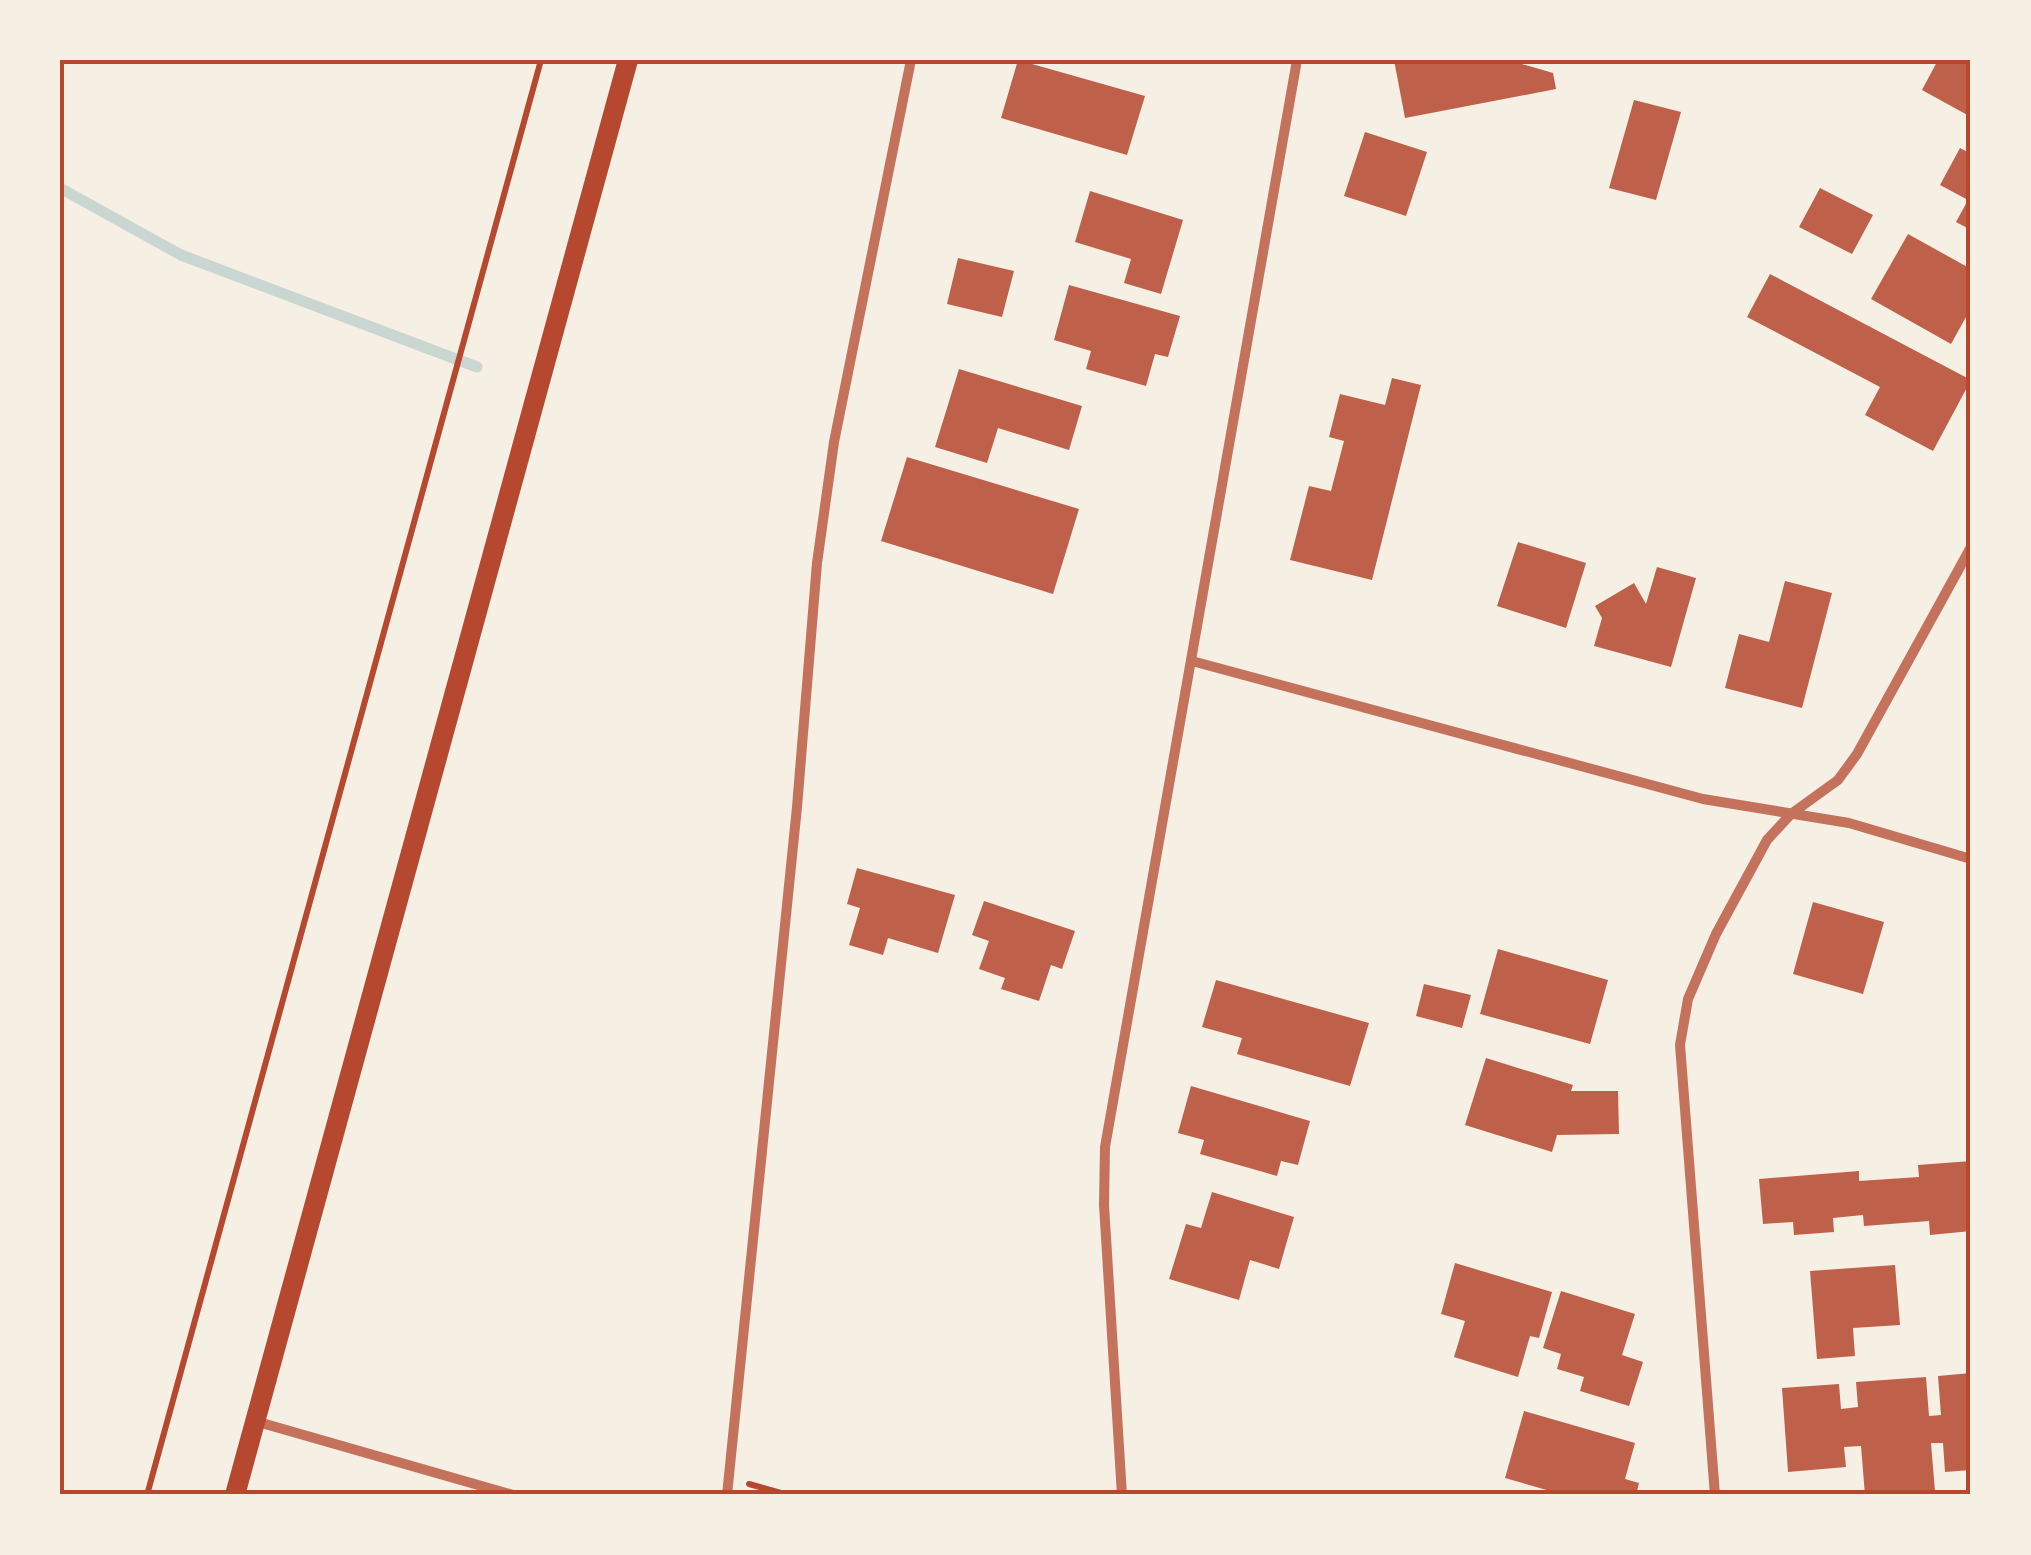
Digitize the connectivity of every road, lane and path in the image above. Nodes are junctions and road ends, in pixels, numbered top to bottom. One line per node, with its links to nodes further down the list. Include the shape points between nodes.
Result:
1 (541, 60): 11 (path)
2 (628, 60): 9 (main road)
3 (911, 60): 10 (street, via 816,563)
4 (1297, 60): 6 (street)
5 (1971, 548): 7 (street, via 1857,754 1838,780)
6 (1192, 661): 7 (street, via 1702,799); 16 (street, via 1105,1147)
7 (1791, 814): 8 (street, via 1849,823); 17 (street, via 1767,840 1716,934 1688,999 1680,1045)
8 (1971, 859)
9 (254, 1421): 12 (main road); 13 (street)
10 (728, 1478): 14 (street); 15 (path)
11 (148, 1495)
12 (235, 1495)
13 (514, 1495)
14 (727, 1495)
15 (788, 1495)
16 (1122, 1495)
17 (1715, 1495)

